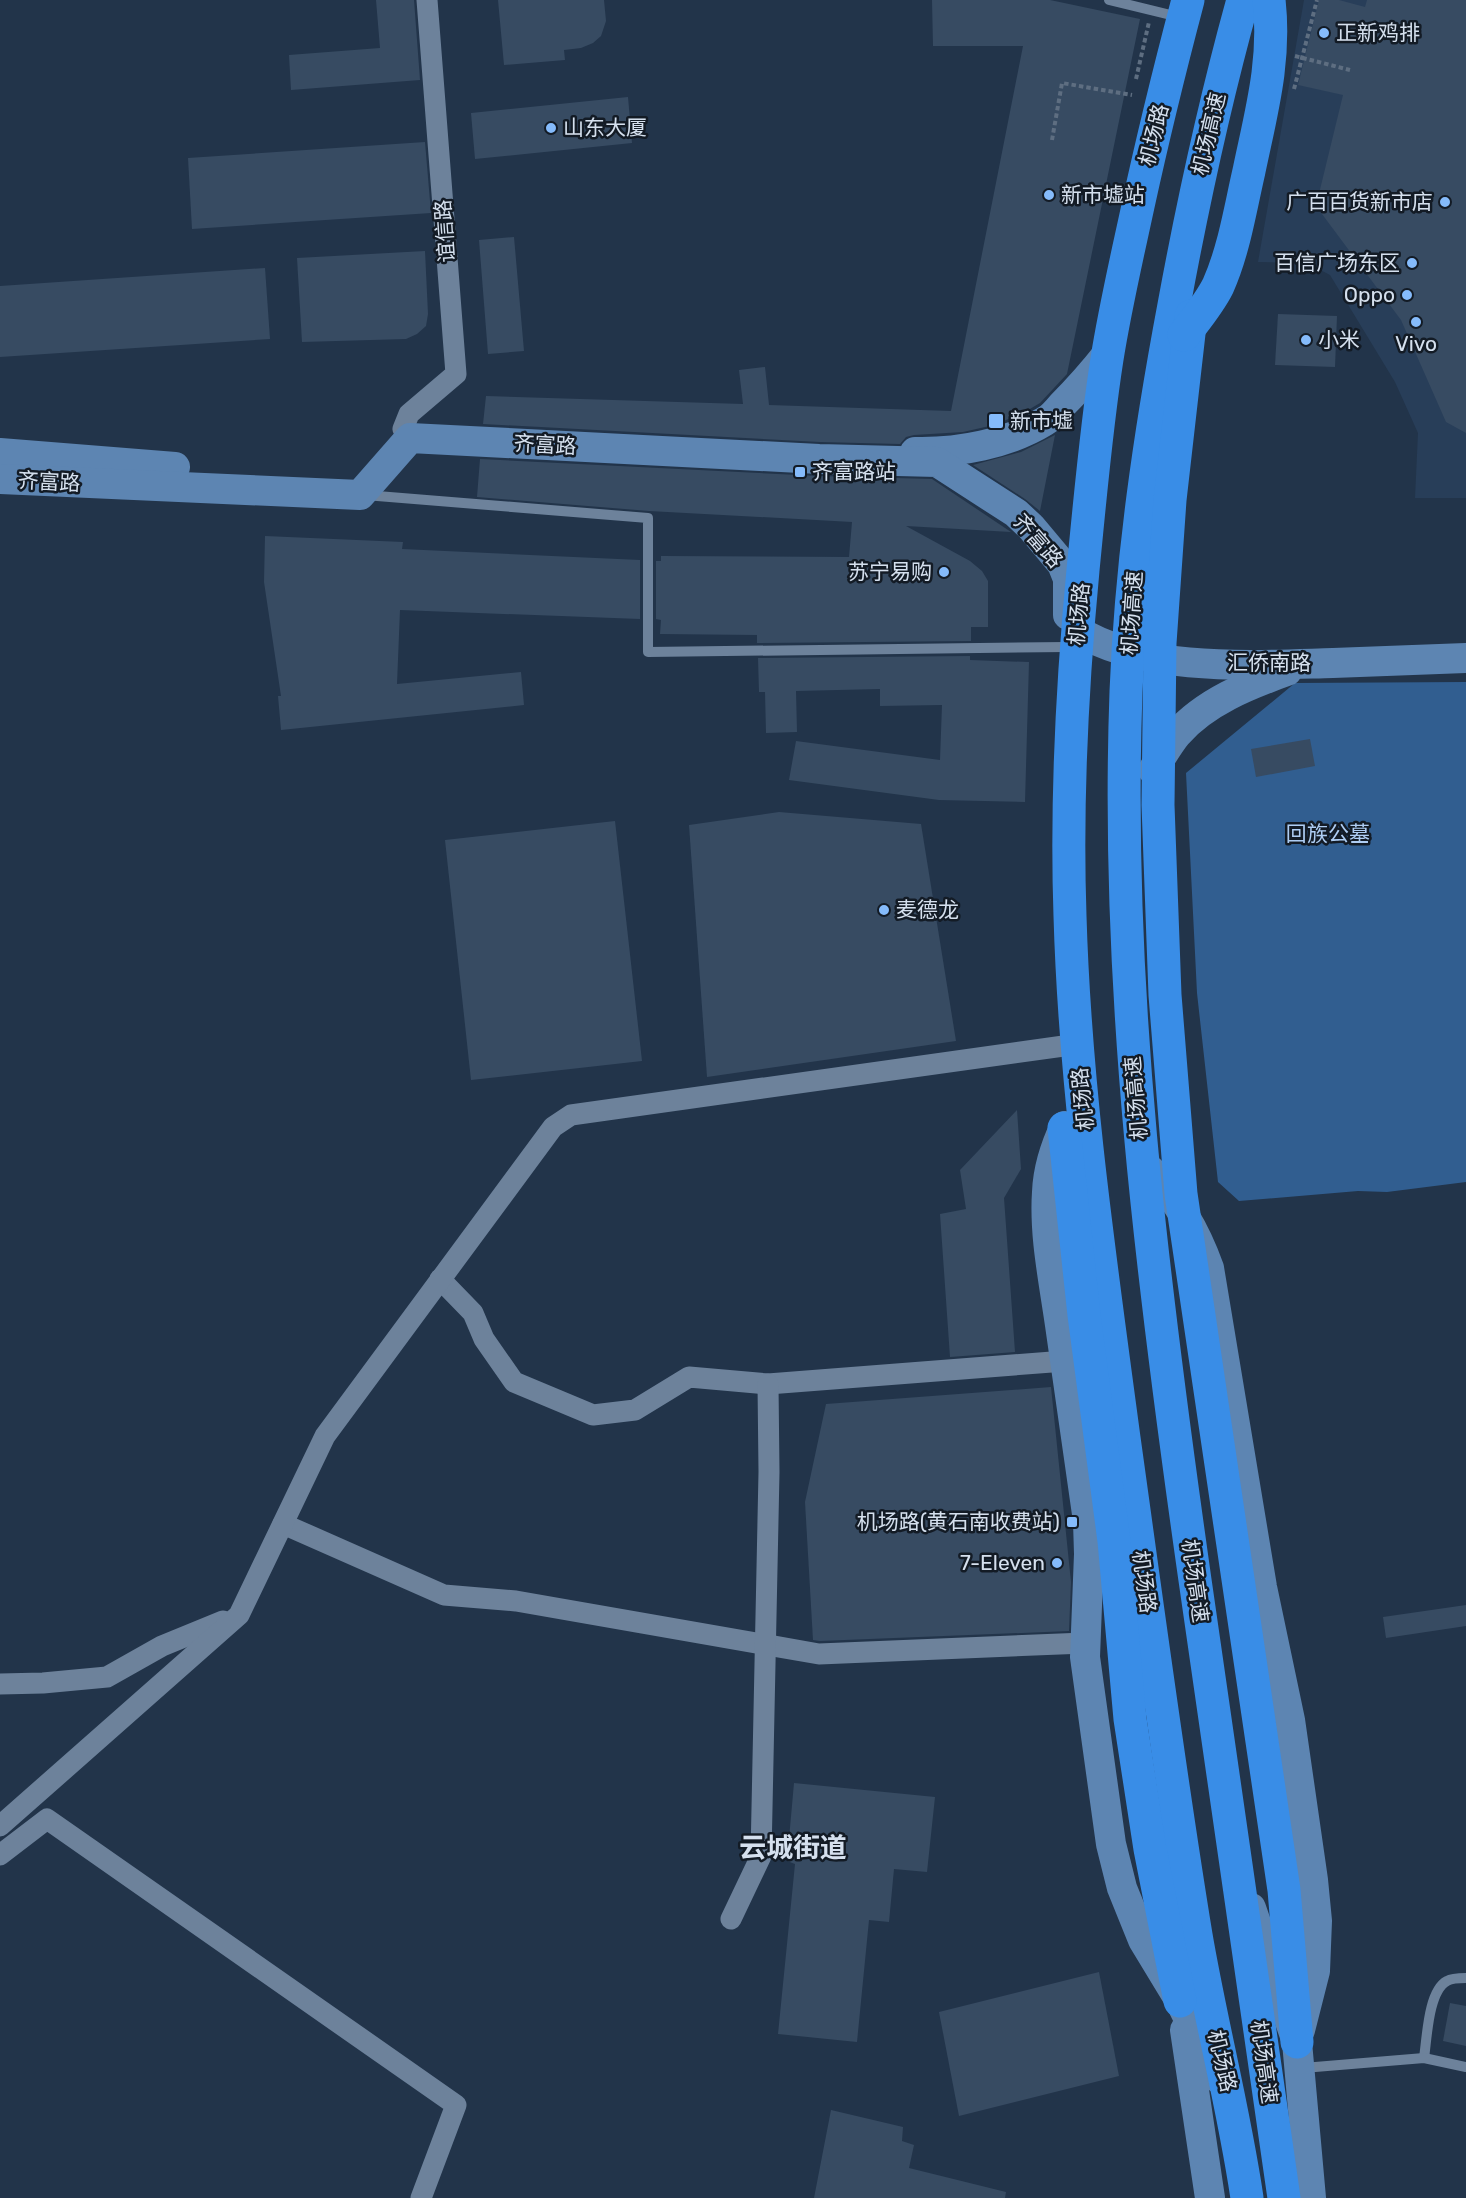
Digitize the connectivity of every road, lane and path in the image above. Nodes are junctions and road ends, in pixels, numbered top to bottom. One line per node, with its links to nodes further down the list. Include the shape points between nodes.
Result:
1 (428, 0): 17 (street, 谊信路, via 456,374 409,414)
2 (1109, 0): 7 (lane)
3 (1243, 0): 13 (highway, 机场高速)
4 (1261, 0): 15 (highway, 机场路)
5 (1269, 0): 15 (highway, via 1270,69 1236,230 1218,286)
6 (1317, 0): 9 (path)
7 (1191, 6): 14 (highway, 机场高速); 16 (highway, 机场路, via 1142,188)
8 (1150, 21): 10 (path)
9 (1302, 58)
10 (1136, 80)
11 (1132, 95): 12 (path, via 1062,83)
12 (1052, 140)
13 (1195, 192): 45 (highway, via 1192,309 1170,500 1160,643 1158,806 1165,994 1179,1172 1284,1890); 54 (highway, 机场高速, via 1146,469 1131,610 1124,825 1128,968 1139,1132 1160,1326)
14 (1131, 300): 44 (highway, via 1065,641 1053,745 1048,863 1069,1186 1114,1541 1130,1719); 51 (highway, 机场高速, via 1110,424 1086,676 1085,845 1092,1049 1105,1208 1132,1433)
15 (1184, 334): 23 (highway, 机场路, via 1161,470)
16 (1108, 353): 17 (main road, 齐富路, via 1047,420 1014,437 934,452 825,452); 21 (highway, 机场路)
17 (406, 433): 20 (main road); 21 (main road, 齐富路, via 819,459 937,462 1016,513 1062,564 1068,579)
18 (0, 453): 20 (main road, 齐富路)
19 (0, 479): 20 (main road, 齐富路)
20 (359, 486): 21 (lane, via 648,518 648,651)
21 (1072, 639): 23 (main road, 汇侨南路); 27 (highway, 机场路, via 1069,880)
22 (1466, 642): 23 (main road, 汇侨南路)
23 (1140, 646): 25 (main road, 汇侨南路, via 1191,662); 26 (highway, 机场路)
24 (1466, 658): 25 (main road, 汇侨南路)
25 (1305, 664): 26 (main road, via 1238,690 1196,717 1178,733)
26 (1134, 797): 29 (highway, 机场路, via 1138,981)
27 (1078, 1044): 28 (highway, 机场路); 30 (street, via 571,1115 553,1126)
28 (1083, 1098): 31 (main road, via 1056,1146 1047,1192 1052,1270); 40 (highway, 机场路, via 1116,1373)
29 (1151, 1171): 41 (highway, 机场路, via 1228,1771); 45 (main road, via 1193,1227 1209,1268 1263,1598 1292,1732 1317,1921 1315,1971)
30 (440, 1280): 32 (street, via 473,1313 484,1339 514,1382 594,1415 635,1410 689,1377); 33 (street, via 325,1436)
31 (1065, 1360): 32 (street); 35 (main road, via 1088,1521)
32 (768, 1384): 36 (street, via 770,1472)
33 (283, 1524): 34 (street); 36 (street, via 444,1595 516,1601)
34 (239, 1615): 37 (street, via 162,1646 107,1677); 38 (street)
35 (1085, 1643): 36 (street, via 819,1654); 44 (main road, via 1111,1844 1122,1888 1143,1940)
36 (764, 1644): 42 (street, via 760,1856)
37 (0, 1684)
38 (0, 1826)
39 (0, 1855): 49 (street, via 47,1819 456,2105)
40 (1190, 1893): 44 (main road); 48 (highway, 机场路)
41 (1248, 1897): 45 (main road); 53 (highway, 机场路, via 1262,2087)
42 (731, 1919)
43 (1466, 1978): 46 (lane, via 1447,1981 1438,1989)
44 (1180, 2001): 48 (main road); 50 (main road)
45 (1298, 2055): 46 (lane); 55 (main road)
46 (1424, 2058): 47 (lane)
47 (1466, 2067)
48 (1232, 2107): 52 (highway, 机场路)
49 (421, 2198)
50 (1210, 2198)
51 (1241, 2198)
52 (1247, 2198)
53 (1278, 2198)
54 (1284, 2198)
55 (1311, 2198)

